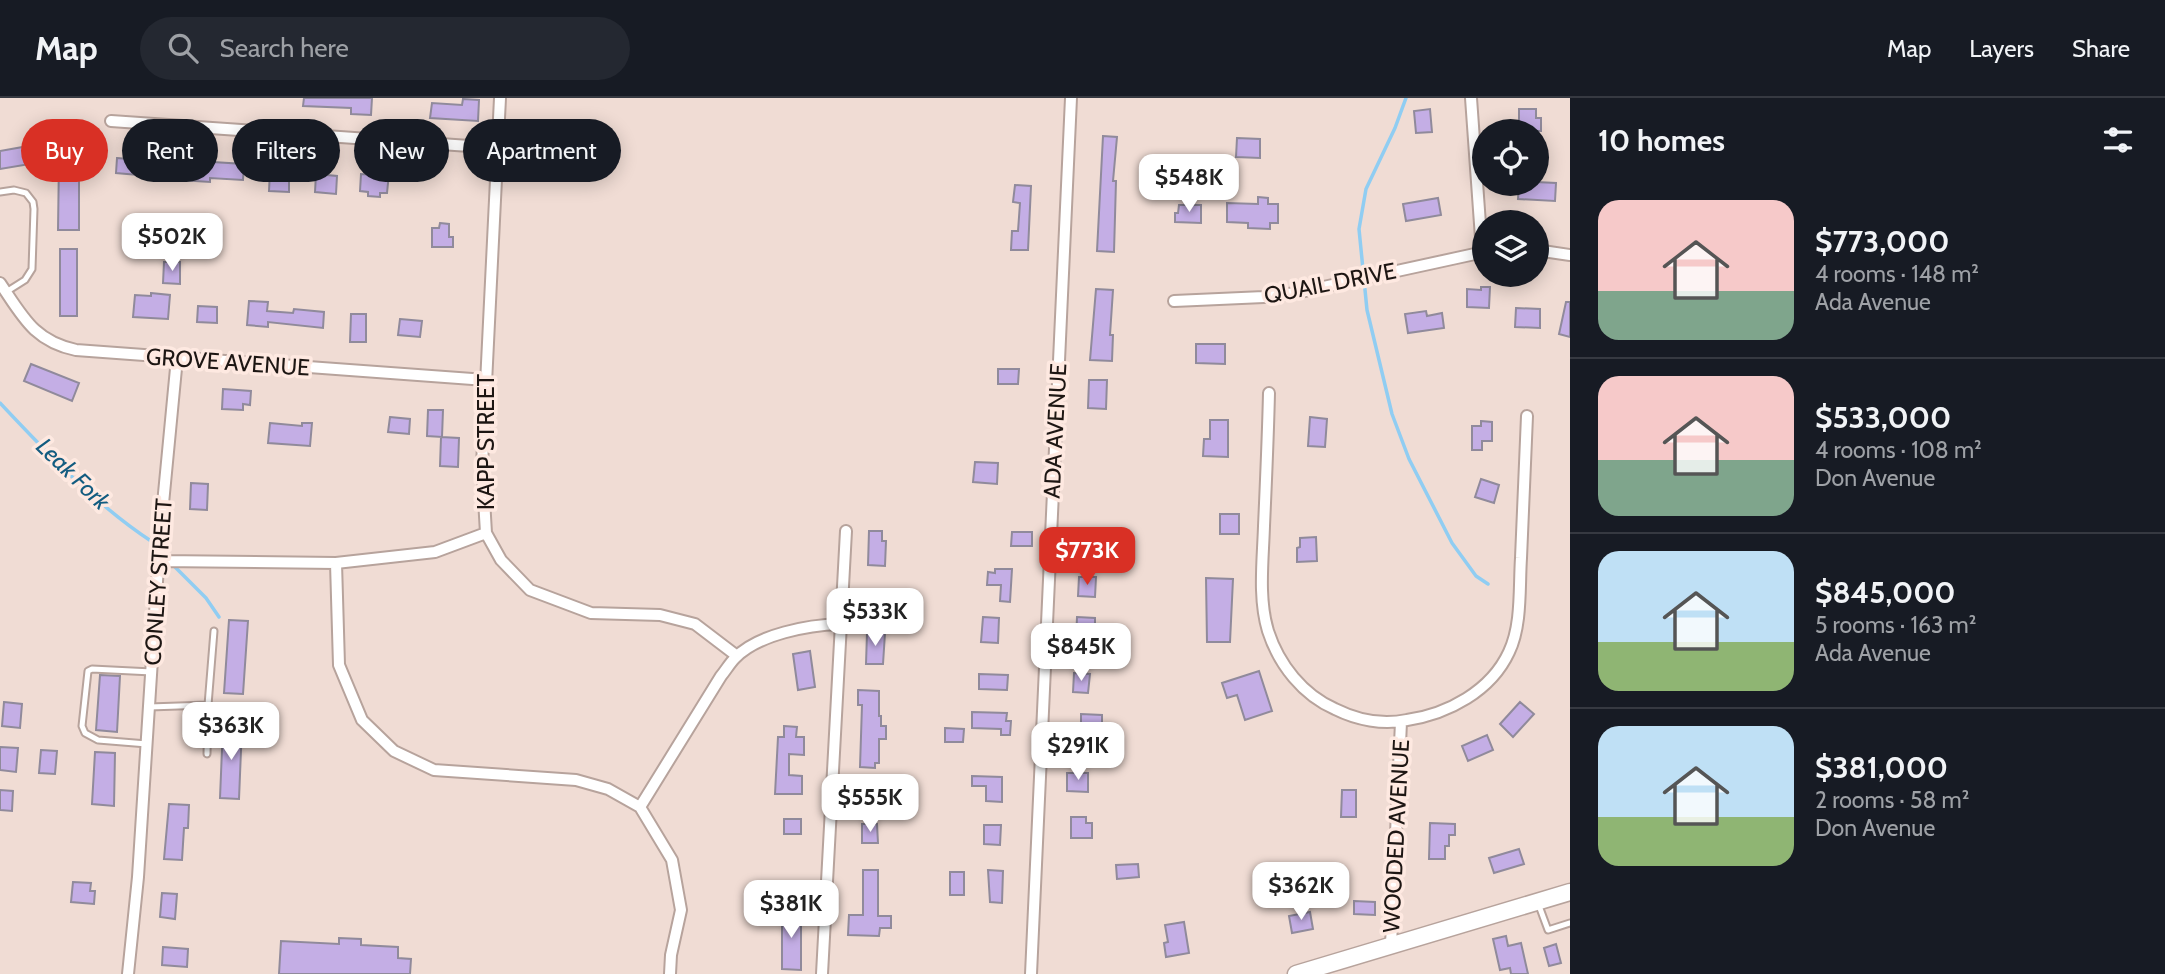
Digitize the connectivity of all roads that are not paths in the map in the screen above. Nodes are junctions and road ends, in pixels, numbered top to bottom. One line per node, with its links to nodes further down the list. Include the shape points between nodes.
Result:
1 (500, 98): 4 (street, KAPP STREET)
2 (1071, 98): 40 (street, ADA AVENUE)
3 (1471, 98): 9 (street)
4 (499, 119)
5 (111, 121): 6 (street)
6 (463, 146)
7 (496, 182): 16 (street, KAPP STREET)
8 (0, 192): 13 (lane, via 26,193 34,209 32,269 25,280)
9 (1480, 210)
10 (1549, 252): 12 (street)
11 (1472, 254): 14 (street, QUAIL DRIVE, via 1296,293)
12 (1570, 255)
13 (3, 287): 15 (street, GROVE AVENUE, via 41,335 60,347)
14 (1174, 301)
15 (177, 358): 16 (street, GROVE AVENUE); 21 (street, CONLEY STREET)
16 (486, 380): 20 (street, KAPP STREET, via 481,465)
17 (1269, 393): 29 (street, via 1263,558 1268,631 1286,666 1311,696 1362,719)
18 (1527, 416): 29 (street, WOODED AVENUE, via 1520,585 1509,651 1478,691 1434,715)
19 (846, 531): 23 (street)
20 (486, 533): 22 (street, via 435,552); 25 (street, KAPP STREET, via 501,560 530,590 591,613 660,615 695,624)
21 (160, 561): 22 (street); 26 (street, CONLEY STREET)
22 (336, 563): 32 (street, via 339,666 362,720 394,751 433,770 576,780 608,789)
23 (840, 624): 25 (street, via 810,625 769,638); 39 (street)
24 (214, 631): 27 (lane)
25 (737, 656): 32 (street)
26 (152, 672): 28 (street, CONLEY STREET); 30 (lane, via 88,671 82,726 98,740)
27 (208, 705): 28 (lane); 31 (lane)
28 (149, 707): 30 (street, CONLEY STREET)
29 (1401, 722): 36 (street, WOODED AVENUE)
30 (147, 744): 37 (street, CONLEY STREET)
31 (207, 754)
32 (640, 807): 38 (street, via 672,860 681,910)
33 (1570, 892): 34 (main road)
34 (1537, 901): 35 (lane, via 1548,930); 36 (main road)
35 (1570, 923)
36 (1391, 945): 41 (main road)
37 (128, 974)
38 (670, 974)
39 (822, 974)
40 (1031, 974)
41 (1296, 974)

